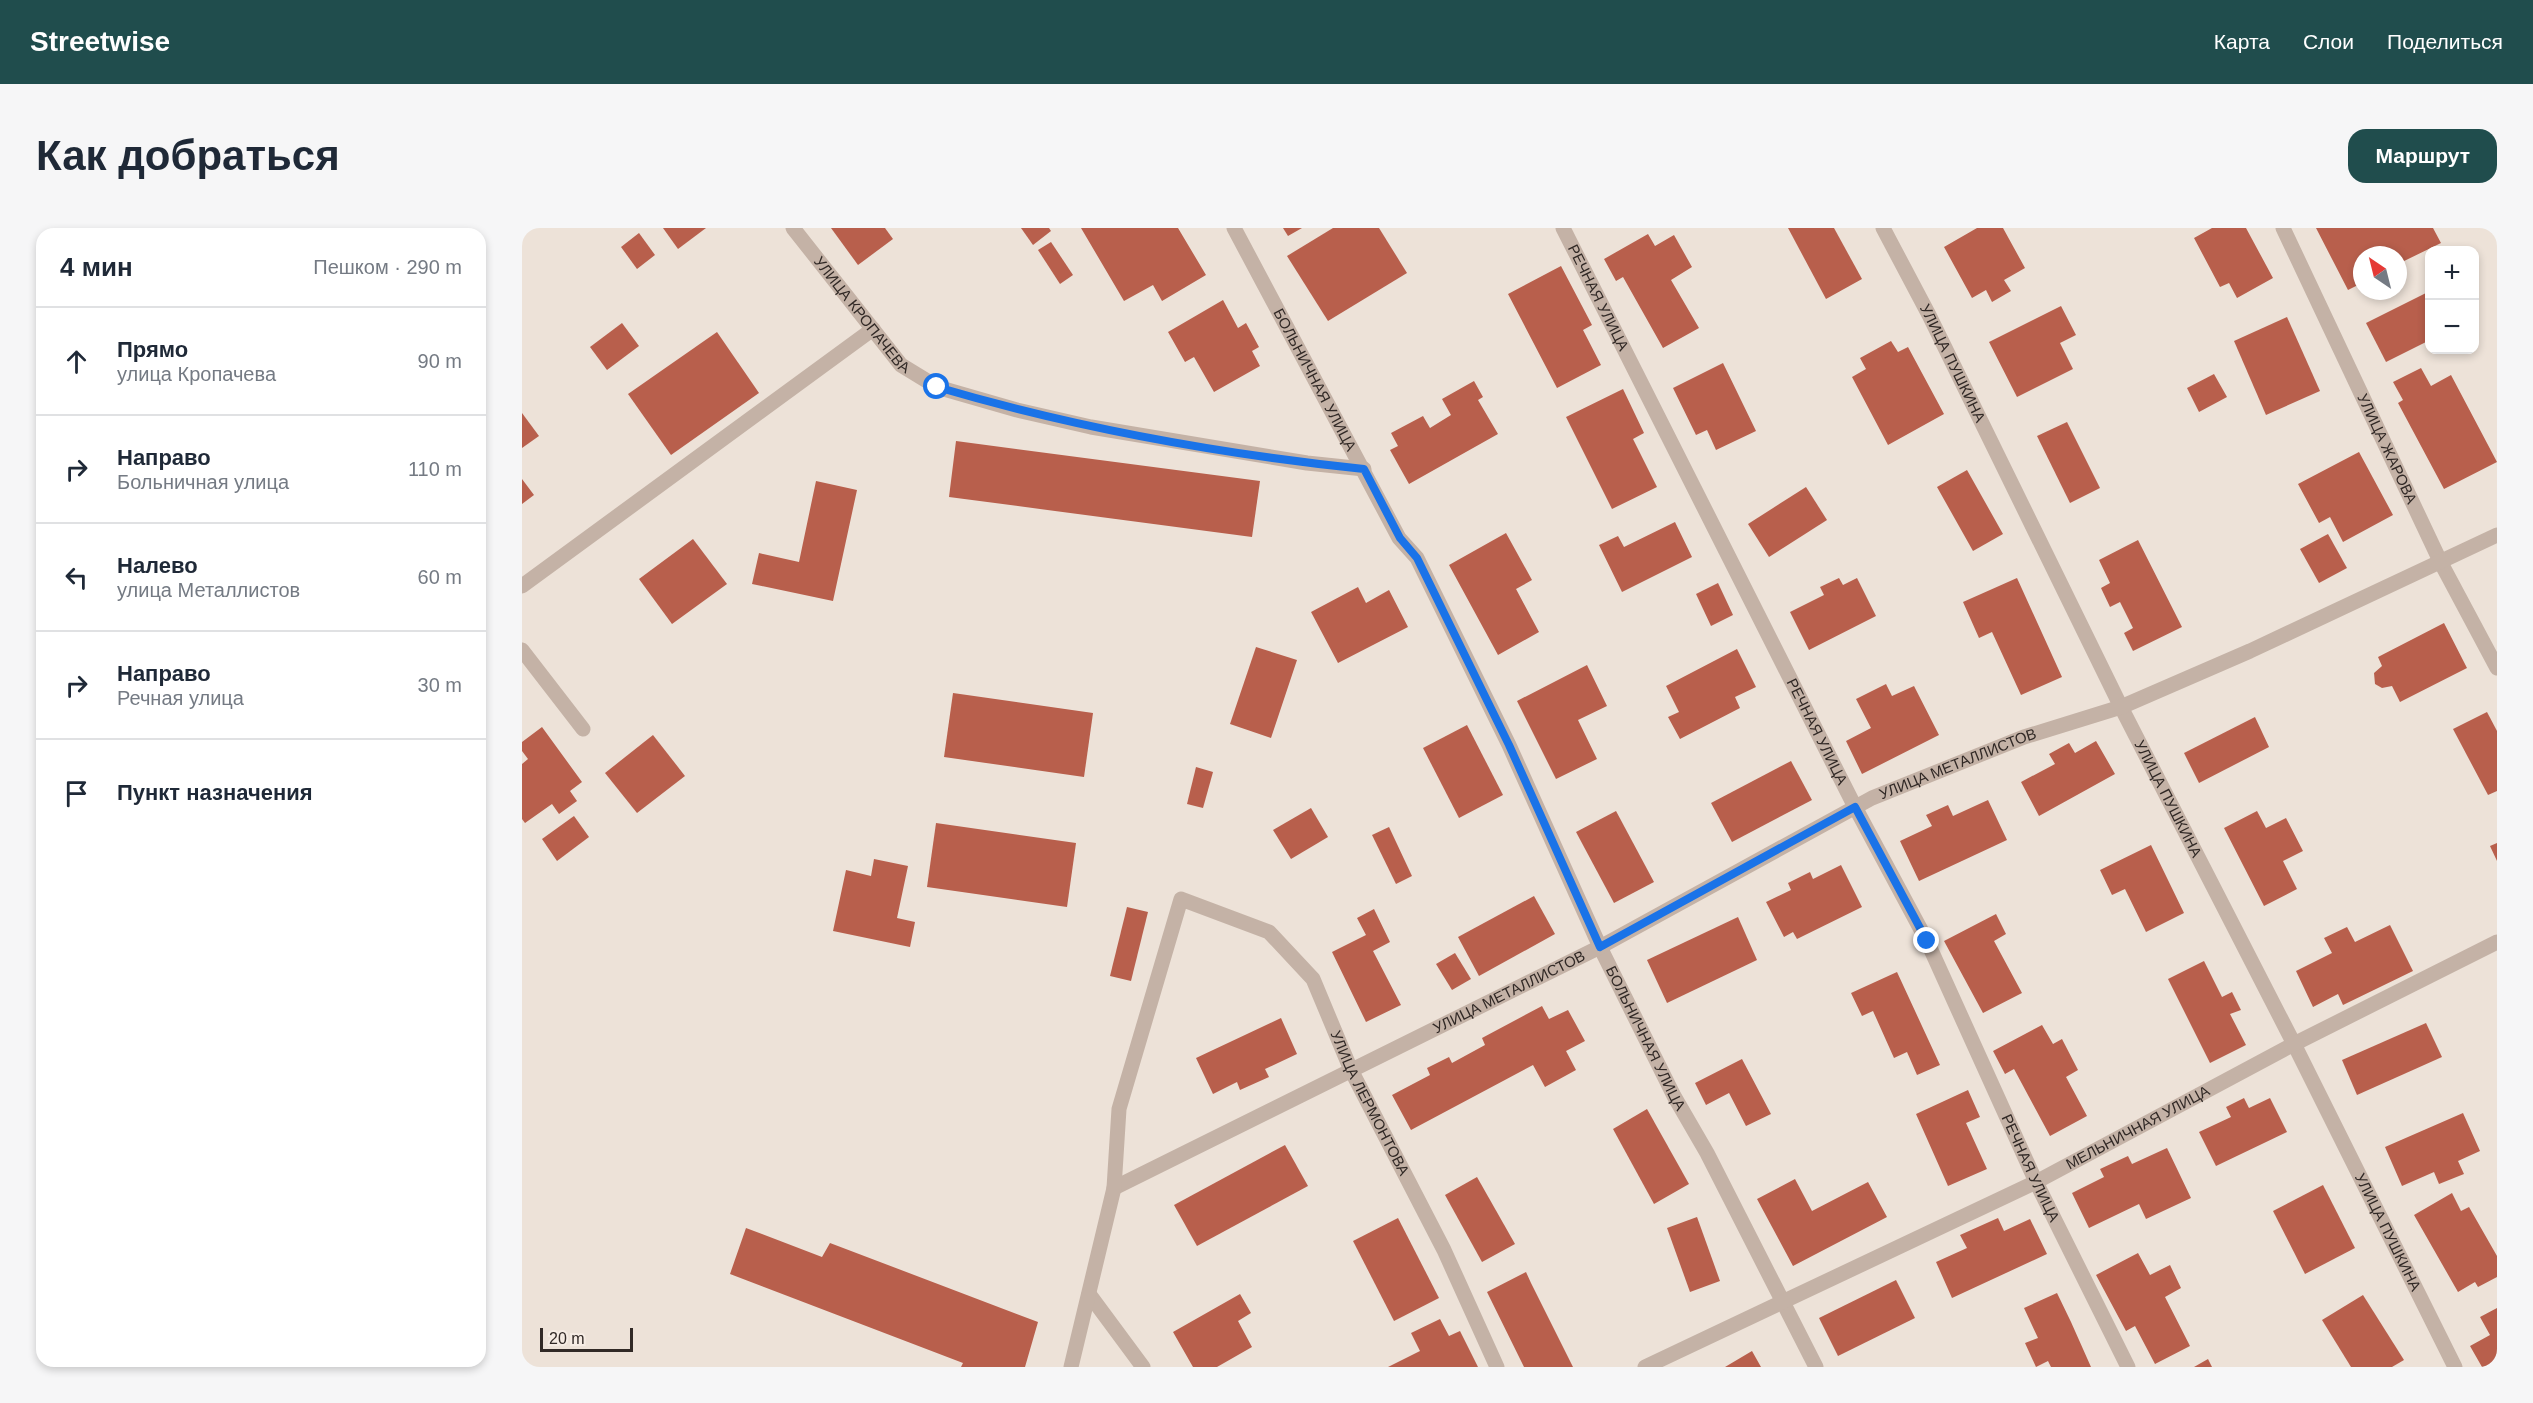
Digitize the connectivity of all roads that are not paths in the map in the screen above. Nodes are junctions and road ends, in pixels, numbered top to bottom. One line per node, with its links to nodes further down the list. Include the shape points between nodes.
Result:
1 (793, 228): 6 (street, УЛИЦА КРОПАЧЕВА)
2 (1234, 228): 7 (street, БОЛЬНИЧНАЯ УЛИЦА)
3 (1563, 228): 15 (street, РЕЧНАЯ УЛИЦА)
4 (1883, 228): 13 (street, УЛИЦА ПУШКИНА)
5 (2283, 228): 9 (street, УЛИЦА ЖАРОВА)
6 (873, 329): 7 (street, УЛИЦА КРОПАЧЕВА, via 901,365 937,387 1017,411 1103,429); 10 (street)
7 (1364, 469): 17 (street, БОЛЬНИЧНАЯ УЛИЦА, via 1400,538 1417,558 1509,745)
8 (2497, 535): 9 (street, УЛИЦА МЕТАЛЛИСТОВ)
9 (2441, 563): 12 (street, УЛИЦА ЖАРОВА); 13 (street, УЛИЦА МЕТАЛЛИСТОВ)
10 (522, 586)
11 (522, 650): 14 (street)
12 (2497, 668)
13 (2121, 707): 15 (street, УЛИЦА МЕТАЛЛИСТОВ, via 2024,736); 18 (street, УЛИЦА ПУШКИНА)
14 (583, 729)
15 (1855, 807): 17 (street, УЛИЦА МЕТАЛЛИСТОВ); 20 (street, РЕЧНАЯ УЛИЦА, via 1927,941)
16 (2497, 942): 18 (street, МЕЛЬНИЧНАЯ УЛИЦА)
17 (1600, 947): 19 (street, УЛИЦА МЕТАЛЛИСТОВ); 23 (street, БОЛЬНИЧНАЯ УЛИЦА)
18 (2294, 1044): 20 (street, МЕЛЬНИЧНАЯ УЛИЦА); 30 (street, УЛИЦА ПУШКИНА)
19 (1351, 1070): 21 (street, УЛИЦА МЕТАЛЛИСТОВ); 21 (street, УЛИЦА ЛЕРМОНТОВА, via 1313,979 1269,932 1181,899 1119,1109); 26 (street, УЛИЦА ЛЕРМОНТОВА, via 1444,1250)
20 (2036, 1182): 23 (street, МЕЛЬНИЧНАЯ УЛИЦА); 29 (street, РЕЧНАЯ УЛИЦА)
21 (1114, 1188): 22 (street)
22 (1089, 1294): 24 (street); 25 (street)
23 (1782, 1302): 27 (street, МЕЛЬНИЧНАЯ УЛИЦА); 28 (street, БОЛЬНИЧНАЯ УЛИЦА)
24 (1071, 1367)
25 (1143, 1367)
26 (1497, 1367)
27 (1645, 1367)
28 (1816, 1367)
29 (2128, 1367)
30 (2455, 1367)

